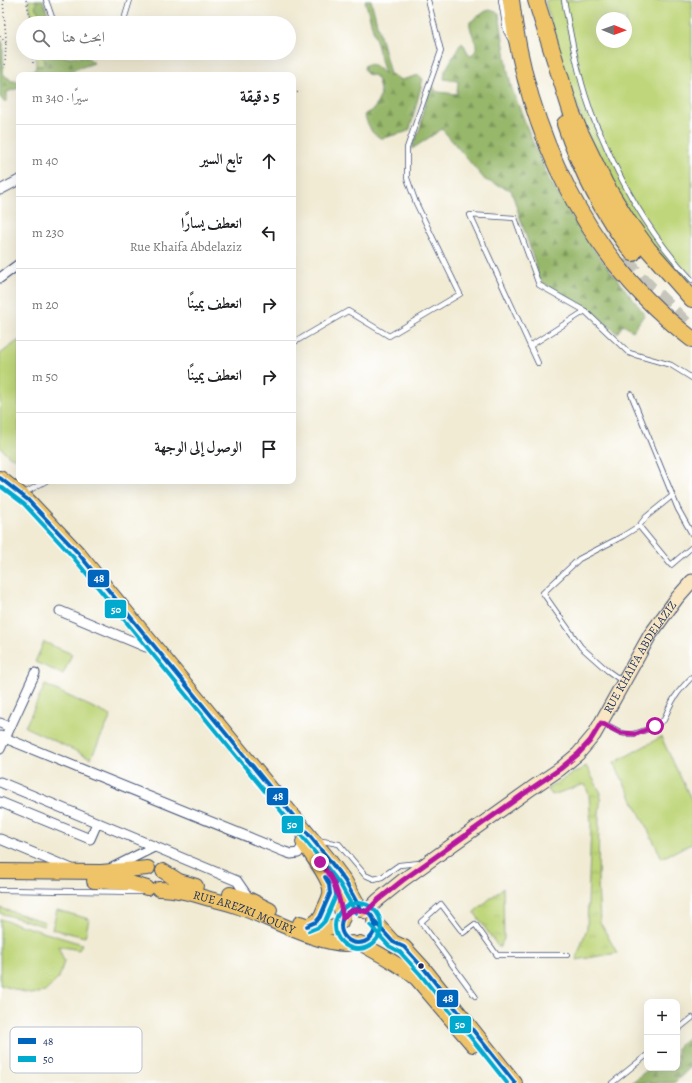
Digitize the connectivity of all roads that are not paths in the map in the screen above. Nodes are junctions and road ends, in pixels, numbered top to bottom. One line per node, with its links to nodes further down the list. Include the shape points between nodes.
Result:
1 (46, 0): 8 (lane)
2 (130, 0): 9 (lane)
3 (428, 0): 19 (lane, via 441,51 407,148 407,178 416,203 460,294 389,336 348,311)
4 (501, 0): 10 (lane, via 508,38 515,46)
5 (512, 0): 6 (highway, via 538,88 567,163 607,237 629,256 603,209 562,115 540,31); 10 (highway)
6 (535, 0): 16 (highway, via 571,112 598,171 631,226)
7 (564, 0): 15 (lane, via 579,72 589,107 606,148 629,196)
8 (52, 16)
9 (125, 16)
10 (523, 66): 18 (highway, via 553,159 582,215 640,294)
11 (16, 182): 12 (street)
12 (0, 190)
13 (16, 266): 14 (street)
14 (0, 278)
15 (692, 280)
16 (692, 299)
17 (585, 311): 20 (lane); 20 (lane, via 539,285 515,218 470,215); 22 (lane, via 629,353 671,365)
18 (692, 339)
19 (296, 341)
20 (530, 346): 21 (lane)
21 (538, 363)
22 (692, 378)
23 (631, 394): 28 (lane)
24 (0, 478): 27 (main road)
25 (41, 484): 27 (lane)
26 (0, 486): 34 (main road, via 57,540)
27 (21, 495): 47 (main road, via 78,553)
28 (672, 496): 29 (lane); 30 (lane)
29 (639, 526): 31 (lane, via 671,566); 37 (lane, via 579,559 543,593 581,647)
30 (692, 534)
31 (692, 548)
32 (692, 581): 37 (street, RUE KHAIFA ABDELAZIZ, via 650,636)
33 (60, 611): 34 (street)
34 (146, 647): 47 (main road)
35 (35, 673): 40 (street)
36 (692, 677): 39 (lane, via 670,704 664,720 655,726 636,734 621,733)
37 (623, 682): 39 (street, RUE KHAIFA ABDELAZIZ)
38 (0, 723): 40 (street)
39 (601, 723): 49 (street, RUE KHAIFA ABDELAZIZ, via 590,741 560,769)
40 (10, 727): 41 (street)
41 (3, 737): 42 (street); 47 (street, via 285,852 298,853)
42 (0, 749)
43 (0, 782): 45 (street)
44 (0, 802): 45 (street, via 90,839)
45 (97, 822): 48 (street)
46 (0, 839): 53 (street)
47 (306, 839): 49 (lane, via 339,844 365,875 374,879 382,877 402,864); 59 (main road, via 345,881); 60 (main road, via 332,879 338,894); 61 (main road, via 330,889 320,917)
48 (154, 847): 54 (street); 58 (street, via 237,881)
49 (428, 862): 59 (street, RUE KHAIFA ABDELAZIZ, via 378,900)
50 (148, 868): 52 (main road); 54 (main road); 56 (main road, via 142,878 144,885)
51 (0, 871): 53 (main road)
52 (162, 871): 56 (main road, via 165,881 161,887); 58 (main road, RUE AREZKI MOURY, via 183,882)
53 (79, 872): 54 (main road)
54 (101, 872)
55 (0, 879): 56 (main road, RUE AREZKI MOURY, via 106,881 130,883)
56 (152, 889): 57 (lane); 62 (main road, RUE AREZKI MOURY, via 181,891 238,906 329,942 343,945)
57 (0, 890)
58 (250, 900): 61 (main road, RUE AREZKI MOURY)
59 (367, 914): 60 (main road, via 350,911); 62 (main road, via 375,928 367,940); 69 (main road, via 393,942 404,947 425,970)
60 (342, 920): 61 (main road, RUE AREZKI MOURY, via 333,928); 62 (main road, via 341,931 348,941)
61 (307, 926)
62 (356, 943): 68 (main road, via 380,953 416,979)
63 (567, 955): 64 (lane, via 497,955 475,924 463,933 441,904 421,922)
64 (475, 996)
65 (692, 1018): 66 (lane)
66 (680, 1028)
67 (644, 1056): 70 (lane)
68 (503, 1083)
69 (515, 1083)
70 (612, 1083)

